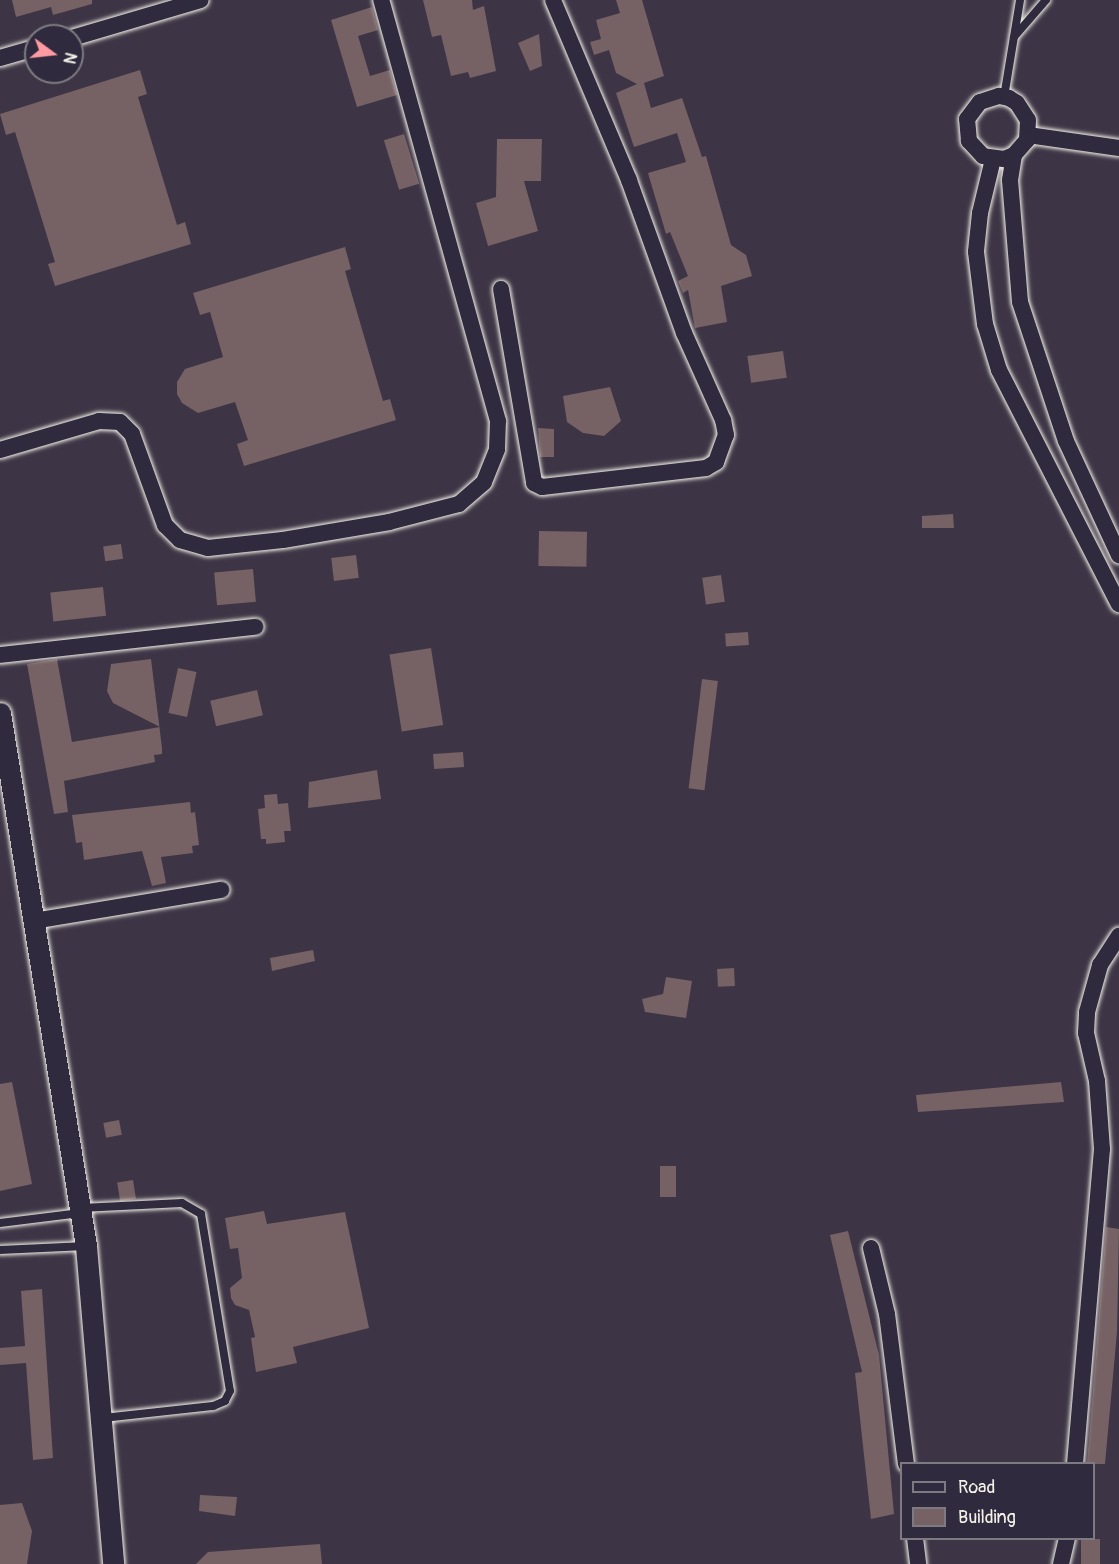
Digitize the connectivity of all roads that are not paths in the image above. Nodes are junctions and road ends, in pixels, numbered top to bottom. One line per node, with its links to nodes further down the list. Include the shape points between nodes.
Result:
1 (201, 0): 6 (street)
2 (381, 0): 16 (street, via 498,421 497,449 484,482 459,504 389,522 208,548 180,540 165,525 132,434 120,422 99,421)
3 (553, 0): 15 (street, via 629,180 684,333 723,420 726,435 716,462 706,468 542,487 534,483)
4 (1020, 0): 7 (lane)
5 (1046, 0): 7 (lane)
6 (84, 34)
7 (1014, 37): 10 (lane)
8 (24, 51): 9 (street)
9 (0, 58)
10 (1004, 97): 11 (street, via 1024,111); 14 (street, via 980,102 967,119 969,141 975,150)
11 (1028, 135): 12 (street); 13 (street)
12 (1119, 148)
13 (1014, 155): 14 (street); 17 (street, via 1010,180 1020,302 1066,441)
14 (993, 159): 18 (street, via 980,213 976,252 985,324 999,370)
15 (501, 289)
16 (0, 450)
17 (1119, 555)
18 (1119, 604)
19 (255, 627): 20 (street)
20 (0, 655)
21 (0, 713): 23 (street)
22 (221, 890): 23 (street)
23 (33, 921): 25 (street)
24 (1119, 936): 32 (street, via 1100,965 1087,1012 1086,1033 1097,1081 1102,1149)
25 (80, 1210): 26 (lane); 27 (street); 30 (lane, via 182,1203 201,1214 230,1391 225,1401 213,1406)
26 (0, 1223)
27 (86, 1246): 29 (lane); 30 (street)
28 (871, 1248): 31 (street, via 888,1314)
29 (0, 1250)
30 (103, 1418): 35 (street)
31 (906, 1462)
32 (1075, 1462)
33 (915, 1540): 36 (street)
34 (1067, 1540): 37 (street)
35 (113, 1564)
36 (918, 1564)
37 (1061, 1564)

